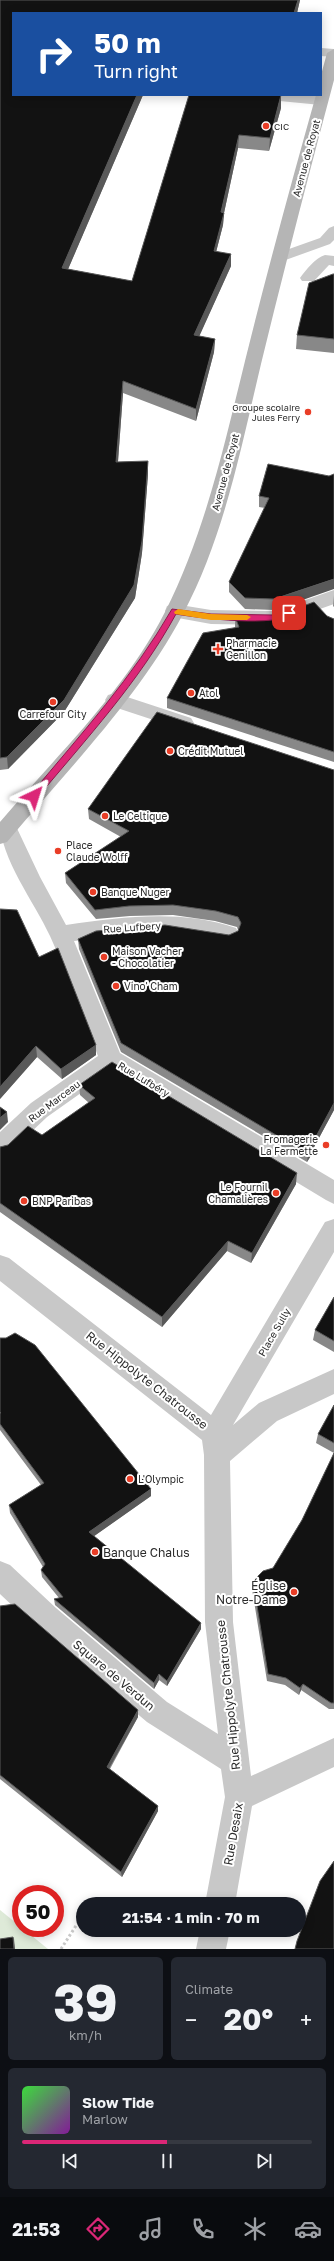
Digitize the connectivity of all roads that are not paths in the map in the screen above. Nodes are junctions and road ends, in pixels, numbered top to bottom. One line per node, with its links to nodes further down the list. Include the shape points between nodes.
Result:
1 (322, 52): 2 (lane)
2 (334, 53): 4 (main road, Avenue de Royat)
3 (269, 96): 4 (lane)
4 (321, 101): 6 (main road, Avenue de Royat)
5 (334, 231): 6 (lane, via 325,241)
6 (280, 257): 10 (main road, Avenue de Royat, via 221,491 202,553)
7 (334, 261): 8 (street, via 325,260)
8 (308, 278)
9 (326, 600): 10 (street, via 275,618 211,617); 11 (street)
10 (174, 611): 12 (main road, Avenue de Royat, via 161,635)
11 (330, 617)
12 (115, 700): 13 (street); 14 (main road, Avenue de Royat)
13 (198, 728)
14 (2, 829): 15 (street, Rue Lufbéry)
15 (60, 934): 16 (street, Rue Lufbery, via 165,924); 17 (street, Rue Lufbéry)
16 (228, 934)
17 (111, 1059): 18 (street, Rue Marceau, via 39,1110); 19 (street, Rue Lufbéry)
18 (0, 1147)
19 (334, 1193)
20 (334, 1230): 23 (street, Place Sully)
21 (0, 1266): 23 (street, Rue Hippolyte Chatrousse)
22 (334, 1381): 23 (street, via 268,1412)
23 (216, 1444): 26 (street, Rue Hippolyte Chatrousse, via 219,1622)
24 (0, 1575): 26 (street, Square de Verdun, via 46,1618 157,1712)
25 (334, 1752): 27 (street, Rue Desaix)
26 (236, 1762): 27 (street, Rue Hippolyte Chatrousse)
27 (239, 1797): 28 (street, Rue Desaix)
28 (221, 1897)
29 (214, 1937): 30 (street)
30 (211, 1949)

